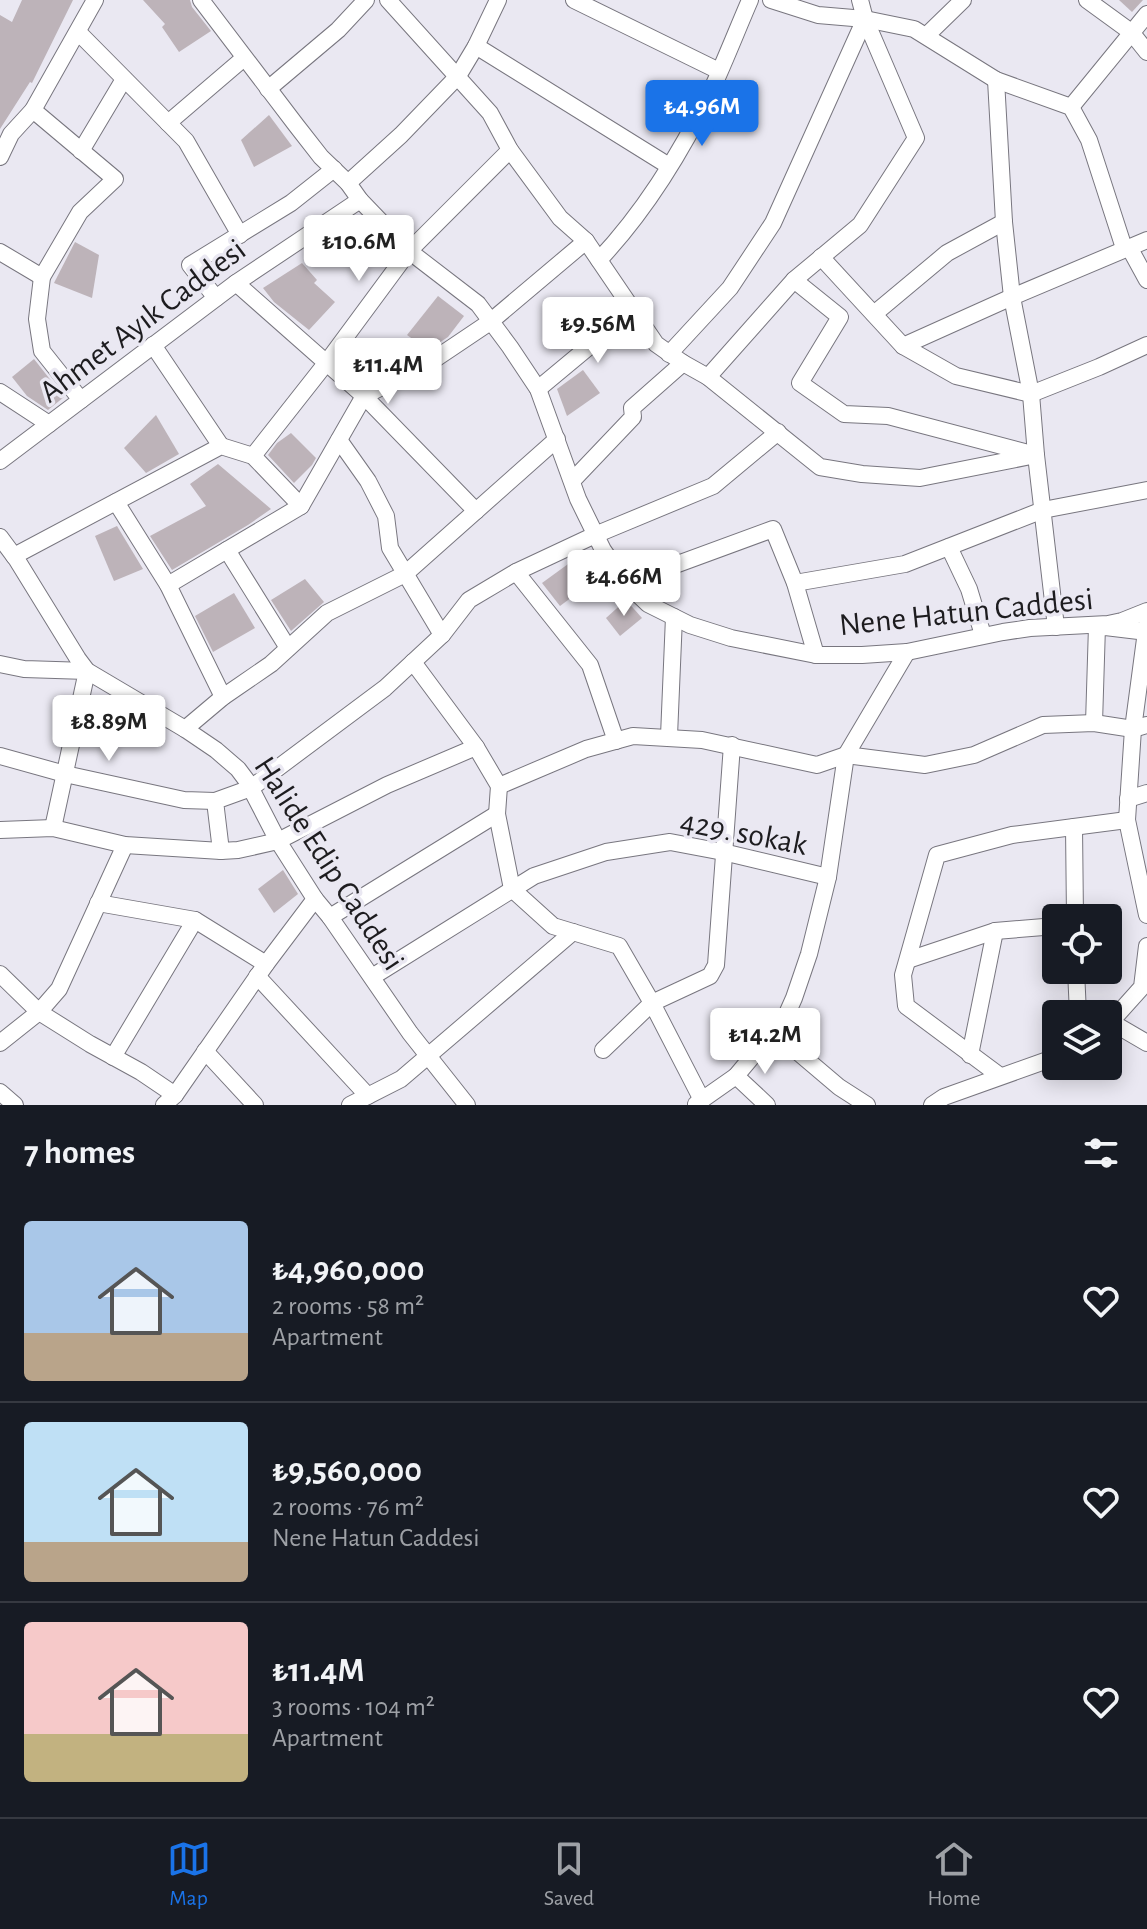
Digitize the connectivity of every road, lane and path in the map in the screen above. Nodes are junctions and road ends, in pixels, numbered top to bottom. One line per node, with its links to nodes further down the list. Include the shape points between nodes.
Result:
1 (95, 0): 14 (street)
2 (366, 0): 24 (street)
3 (388, 0): 21 (street)
4 (498, 0): 17 (street)
5 (574, 0): 20 (street)
6 (750, 0): 20 (street)
7 (771, 0): 13 (street, via 818,15)
8 (860, 0): 13 (street)
9 (963, 0): 16 (street)
10 (1087, 0): 15 (street)
11 (206, 2): 19 (street, Nene Hatun Caddesi)
12 (1147, 14): 15 (street)
13 (865, 19): 16 (street); 43 (street, via 916,138 860,225); 57 (street, via 773,223)
14 (78, 32): 22 (street); 26 (street)
15 (1131, 32): 18 (street); 25 (street)
16 (927, 35): 23 (street)
17 (476, 46): 21 (street); 32 (street)
18 (1147, 52)
19 (244, 58): 24 (street, Nene Hatun Caddesi); 27 (street)
20 (719, 71): 32 (street)
21 (458, 76): 29 (street, via 490,113); 34 (street)
22 (124, 79): 27 (street); 30 (street)
23 (996, 80): 25 (street); 36 (street)
24 (268, 89): 33 (street, Nene Hatun Caddesi)
25 (1071, 107): 40 (street, via 1089,140)
26 (33, 110): 28 (street); 30 (street)
27 (168, 123): 37 (street, via 186,141)
28 (6, 130): 31 (street)
29 (510, 150): 39 (street, via 560,218); 41 (street)
30 (81, 151): 45 (street, via 115,179 80,212)
31 (0, 157)
32 (669, 166): 44 (street, via 625,233)
33 (334, 169): 34 (street, Nene Hatun Caddesi); 37 (street)
34 (348, 183): 35 (street, Nene Hatun Caddesi)
35 (360, 200): 41 (street, Nene Hatun Caddesi); 48 (street, Ahmet Ayık Caddesi)
36 (1004, 222): 49 (street); 52 (street, via 947,253)
37 (240, 235): 50 (street, via 190,265)
38 (1147, 240): 40 (street)
39 (586, 241): 44 (street); 53 (street)
40 (1126, 247): 47 (street); 49 (street)
41 (409, 251): 53 (street, Nene Hatun Caddesi, via 478,304); 58 (street)
42 (0, 252): 45 (street)
43 (821, 257): 46 (street); 52 (street)
44 (599, 260): 51 (street)
45 (42, 277): 64 (street, via 37,319 42,351)
46 (794, 280): 59 (street); 70 (street, via 840,317 800,383 833,407 844,414 888,416)
47 (1147, 280)
48 (236, 283): 50 (street, Ahmet Ayık Caddesi); 58 (street)
49 (1012, 297): 56 (street); 62 (street)
50 (216, 298): 54 (street, Ahmet Ayık Caddesi)
51 (633, 310): 57 (street, via 656,344); 60 (street)
52 (874, 314): 56 (street)
53 (490, 322): 60 (street, Nene Hatun Caddesi); 63 (street, via 429,363)
54 (153, 345): 64 (street, Ahmet Ayık Caddesi); 69 (street)
55 (1147, 345): 62 (street)
56 (903, 346): 62 (street, via 956,376)
57 (676, 359): 59 (street); 73 (street, via 632,408 633,417)
58 (327, 362): 63 (street); 71 (street)
59 (708, 377): 66 (street)
60 (538, 389): 67 (street, Nene Hatun Caddesi)
61 (0, 392): 65 (street)
62 (1031, 394): 70 (street)
63 (364, 396): 68 (street); 78 (street)
64 (81, 400): 65 (street, Ahmet Ayık Caddesi)
65 (49, 424): 72 (street, Ahmet Ayık Caddesi)
66 (778, 432): 70 (street, via 820,467 862,474 920,478); 79 (street, via 713,486)
67 (557, 439): 73 (street, Nene Hatun Caddesi); 78 (street)
68 (339, 440): 76 (street); 85 (street, via 386,516 390,548)
69 (221, 446): 71 (street); 75 (street)
70 (1036, 455): 77 (street)
71 (253, 456): 76 (street)
72 (0, 461)
73 (573, 480): 79 (street, Nene Hatun Caddesi)
74 (1147, 490): 77 (street)
75 (116, 502): 83 (street); 88 (street)
76 (301, 506): 82 (street)
77 (1043, 510): 81 (street); 93 (street)
78 (476, 511): 85 (street)
79 (595, 535): 84 (street); 86 (street, Nene Hatun Caddesi)
80 (0, 537): 83 (street, Halide Edip Caddesi)
81 (949, 547): 87 (street, via 905,564); 96 (street)
82 (227, 550): 88 (street); 97 (street)
83 (14, 556): 102 (street, Halide Edip Caddesi)
84 (516, 572): 95 (street, via 469,600); 108 (street, via 590,665)
85 (405, 574): 95 (street); 97 (street, via 327,613)
86 (626, 583): 87 (street, via 773,529); 90 (street, Nene Hatun Caddesi, via 648,604)
87 (795, 583): 99 (street)
88 (168, 585): 103 (street)
89 (1147, 611): 92 (street, Nene Hatun Caddesi)
90 (674, 617): 99 (street, Nene Hatun Caddesi, via 731,638); 107 (street)
91 (1147, 624): 94 (street)
92 (1097, 626): 93 (street, Nene Hatun Caddesi); 94 (street); 104 (street)
93 (1056, 627): 96 (street, Nene Hatun Caddesi)
94 (1146, 632): 105 (street)
95 (442, 635): 100 (street)
96 (983, 635): 98 (street, Nene Hatun Caddesi)
97 (288, 648): 103 (street)
98 (907, 652): 99 (street, Nene Hatun Caddesi); 111 (street)
99 (816, 655)
100 (413, 662): 110 (street); 115 (street)
101 (0, 664): 102 (street)
102 (87, 671): 106 (street, Halide Edip Caddesi); 113 (street)
103 (223, 697): 106 (street)
104 (1094, 723): 105 (street); 111 (street, via 1043,725 974,755 925,765)
105 (1140, 727): 117 (street)
106 (185, 729): 115 (street, Halide Edip Caddesi, via 238,769)
107 (669, 736): 108 (street); 109 (street)
108 (616, 741): 114 (street)
109 (732, 745): 111 (street, via 817,765); 127 (street)
110 (476, 747): 114 (street); 124 (street)
111 (846, 755): 128 (street)
112 (0, 756): 113 (street)
113 (65, 774): 118 (street, via 184,800); 122 (street)
114 (499, 786): 119 (street)
115 (251, 788): 118 (street); 124 (street, Halide Edip Caddesi)
116 (1147, 793): 117 (street)
117 (1128, 799): 120 (street)
118 (215, 801): 126 (street)
119 (497, 814): 129 (street); 134 (street)
120 (1127, 820): 121 (street); 133 (street)
121 (1074, 827): 132 (street); 140 (street, via 1012,835 937,855)
122 (53, 828): 123 (street); 125 (street)
123 (0, 830)
124 (278, 841): 126 (street); 130 (street, Halide Edip Caddesi)
125 (125, 845): 126 (street); 131 (street)
126 (221, 851)
127 (723, 852): 128 (street, 429. sokak); 129 (street, 429. sokak, via 670,842 606,852 534,876); 144 (street, via 716,965 710,976)
128 (828, 877): 148 (street, via 802,978 786,1016)
129 (512, 889): 138 (street, via 553,926); 143 (street, 429. sokak)
130 (315, 899): 134 (street, Halide Edip Caddesi); 141 (street)
131 (98, 903): 135 (street); 146 (street, via 59,989)
132 (1075, 904)
133 (1147, 915)
134 (330, 917): 143 (street, Halide Edip Caddesi)
135 (195, 920): 141 (street); 154 (street)
136 (1042, 927): 137 (street)
137 (995, 931): 140 (street); 153 (street)
138 (573, 932): 144 (street, via 619,946); 155 (street)
139 (1147, 946): 145 (street, via 1142,987)
140 (908, 960): 153 (street, via 903,975 906,1006)
141 (262, 970): 152 (street); 159 (street)
142 (0, 974): 146 (street)
143 (372, 977): 155 (street, Halide Edip Caddesi)
144 (652, 1003): 151 (street); 161 (street)
145 (1122, 1009)
146 (39, 1012): 149 (street); 154 (street)
147 (1122, 1030): 150 (street)
148 (773, 1031): 157 (street); 166 (street)
149 (0, 1043)
150 (1147, 1043)
151 (603, 1050)
152 (205, 1051): 160 (street); 162 (street)
153 (970, 1055): 158 (street)
154 (113, 1057): 160 (street, via 141,1072)
155 (427, 1057): 159 (street, via 401,1079); 164 (street, Halide Edip Caddesi)
156 (1042, 1062): 158 (street)
157 (736, 1076): 161 (street); 165 (street)
158 (1000, 1076): 167 (street)
159 (368, 1096): 163 (street)
160 (169, 1100)
161 (698, 1102)
162 (255, 1105)
163 (350, 1105)
164 (467, 1105)
165 (767, 1105)
166 (867, 1105)
167 (932, 1105)

